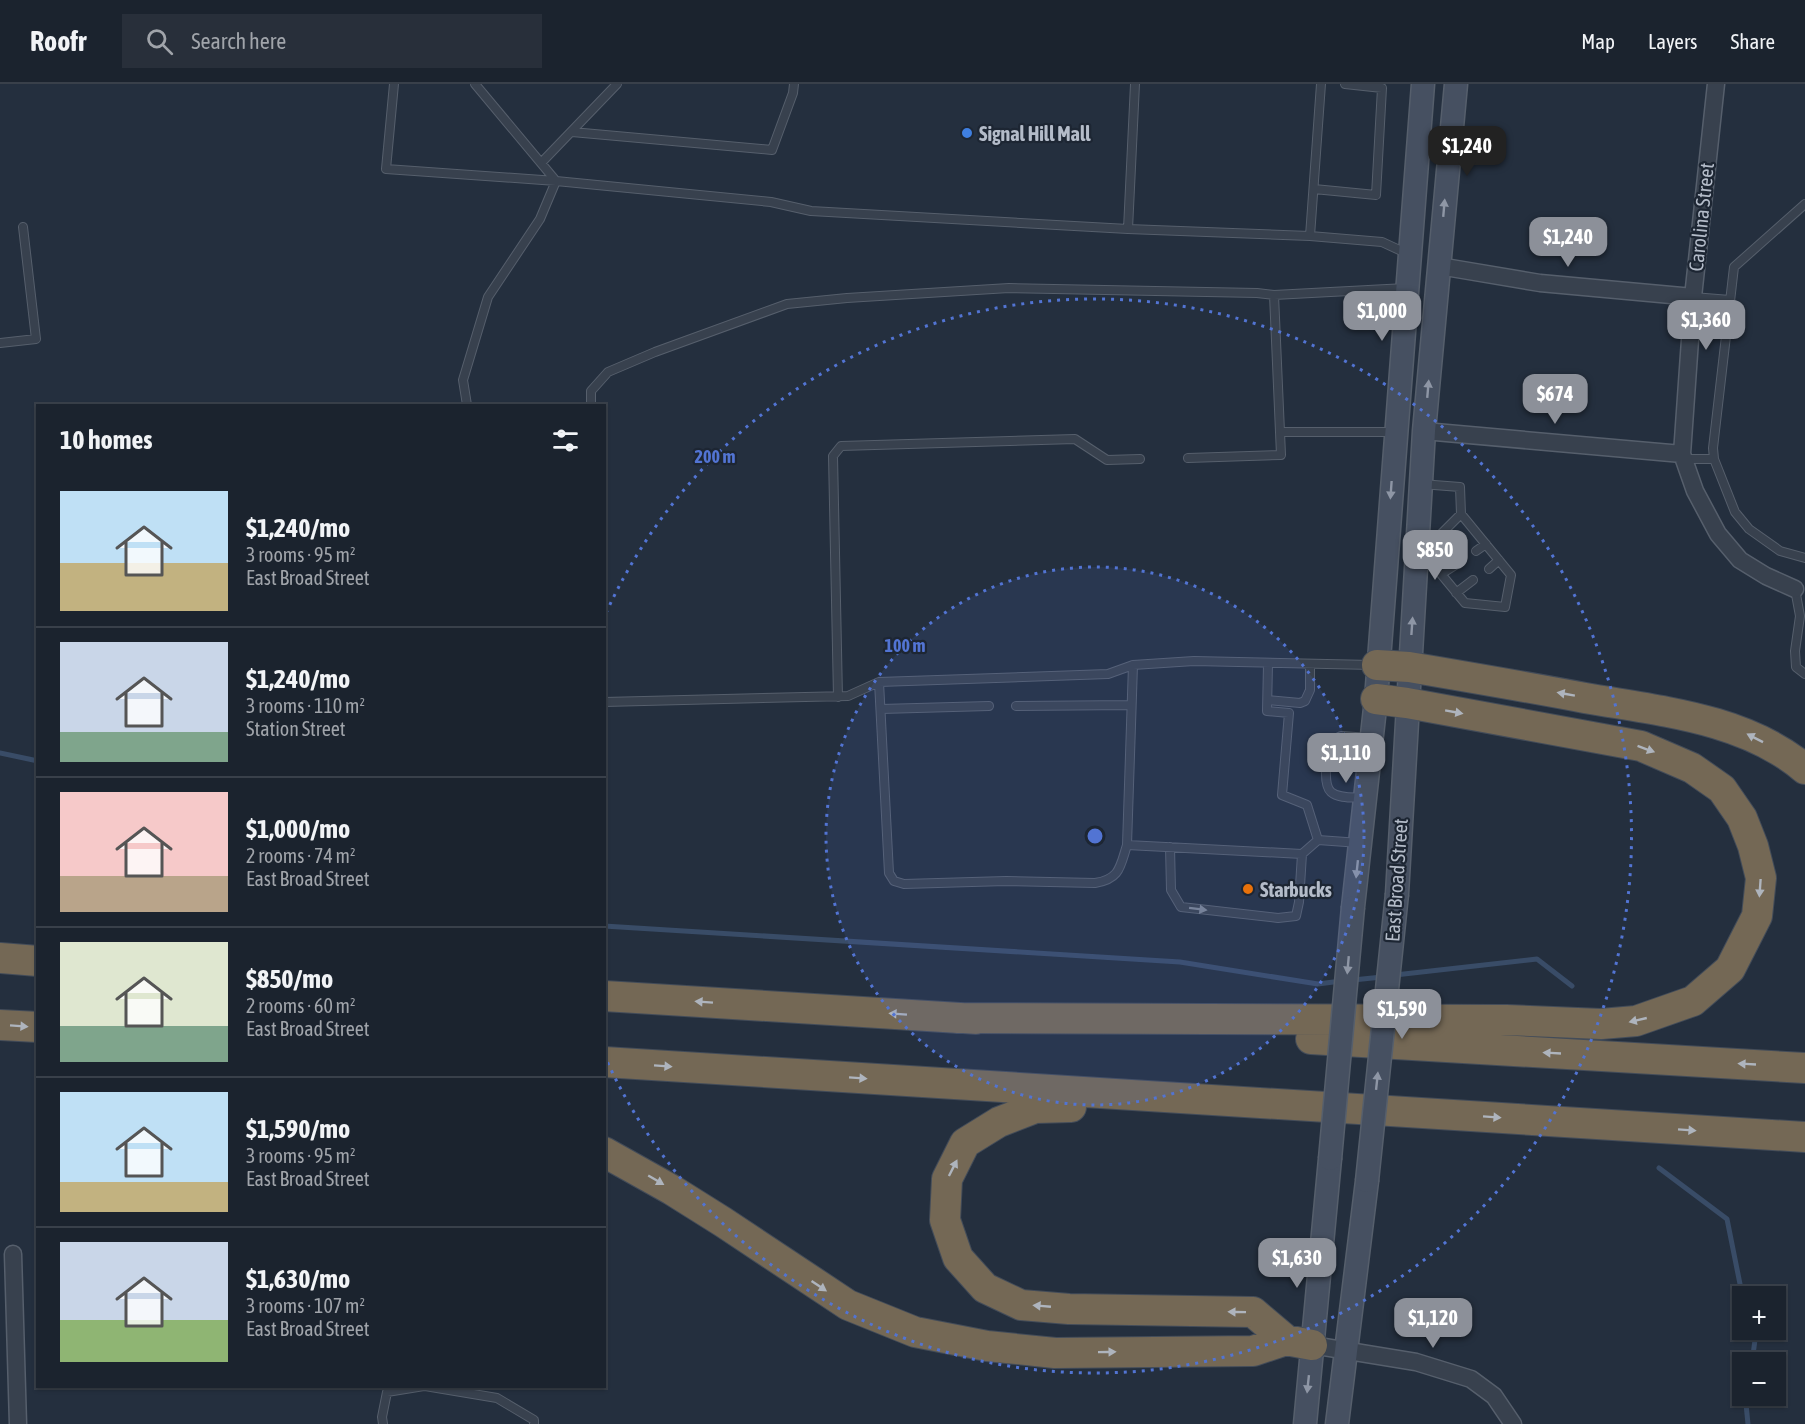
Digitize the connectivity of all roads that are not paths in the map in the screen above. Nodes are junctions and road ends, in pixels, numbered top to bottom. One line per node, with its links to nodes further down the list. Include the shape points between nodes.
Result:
1 (394, 84): 16 (lane, via 387,169)
2 (475, 84): 15 (lane)
3 (617, 84): 13 (lane)
4 (794, 84): 13 (lane, via 772,150)
5 (1135, 84): 20 (lane)
6 (1321, 84): 17 (lane)
7 (1345, 84): 12 (lane)
8 (1423, 84): 22 (main road, East Broad Street)
9 (1441, 84): 14 (main road, via 1437,134)
10 (1456, 84): 14 (main road, East Broad Street)
11 (1716, 84): 26 (street, Carolina Street)
12 (1382, 86): 17 (lane, via 1376,195)
13 (572, 132): 15 (lane)
14 (1450, 146): 23 (main road, East Broad Street, one-way to 14)
15 (541, 163): 16 (lane)
16 (556, 181): 20 (lane, via 771,202 811,211); 29 (lane, via 540,219 488,297 464,380)
17 (1314, 189): 21 (lane)
18 (1805, 204): 27 (lane, via 1734,267)
19 (23, 227): 28 (lane, via 36,339)
20 (1128, 230): 21 (lane)
21 (1310, 236): 22 (lane, via 1382,242)
22 (1409, 254): 23 (main road); 24 (main road, East Broad Street)
23 (1439, 266): 26 (street, via 1540,283); 31 (main road, East Broad Street, one-way to 23)
24 (1406, 288): 25 (lane); 33 (main road, East Broad Street)
25 (1274, 295): 30 (lane, via 1009,288 787,304 609,372 591,391); 32 (lane)
26 (1693, 297): 27 (lane); 34 (street, Carolina Street)
27 (1730, 300): 37 (lane)
28 (0, 343)
29 (467, 404)
30 (591, 404)
31 (1424, 431): 34 (street); 38 (main road, East Broad Street)
32 (1280, 432): 33 (lane); 35 (lane, via 1281,455)
33 (1395, 432): 54 (main road, East Broad Street, one-way to 54)
34 (1683, 457): 37 (lane); 48 (street, Carolina Street, via 1695,491 1718,534 1740,560)
35 (1188, 458)
36 (1140, 459): 58 (lane, via 1107,460 1075,439 841,446 834,456)
37 (1714, 459): 42 (lane, via 1735,512 1749,529 1780,552)
38 (1421, 484): 39 (lane, via 1460,487); 55 (main road, East Broad Street, one-way to 38)
39 (1461, 514): 40 (lane); 46 (lane, via 1438,537)
40 (1486, 544): 41 (lane); 43 (lane)
41 (1476, 551)
42 (1805, 558)
43 (1499, 560): 45 (lane); 49 (lane, via 1511,575 1505,607 1465,603)
44 (1460, 562): 46 (lane)
45 (1489, 569)
46 (1441, 574): 49 (lane)
47 (1473, 580): 49 (lane)
48 (1795, 589): 50 (lane)
49 (1456, 593)
50 (1802, 617): 56 (lane, via 1795,651 1796,667)
51 (1268, 664): 52 (lane); 53 (lane, via 1194,661); 60 (lane)
52 (1310, 664): 54 (lane); 60 (lane, via 1310,690 1305,701)
53 (1133, 665): 57 (lane, via 1108,674); 63 (lane)
54 (1377, 665): 55 (highway); 59 (main road, East Broad Street)
55 (1409, 667): 62 (main road, East Broad Street); 68 (highway, one-way to 55, via 1789,755 1747,734 1676,714)
56 (1805, 674)
57 (879, 682): 58 (lane); 66 (lane)
58 (838, 697): 61 (lane)
59 (1376, 699): 62 (highway); 67 (main road, East Broad Street)
60 (1268, 700): 70 (lane, via 1267,711 1289,712 1282,795 1307,806)
61 (606, 702)
62 (1407, 703): 78 (highway, one-way to 78, via 1641,746 1692,768 1722,789 1742,818 1761,878 1757,916 1730,969 1693,1001 1636,1022); 88 (main road, East Broad Street, one-way to 62, bridge, via 1397,894)
63 (1131, 705): 65 (lane); 72 (lane)
64 (989, 706): 66 (lane)
65 (1016, 706)
66 (880, 709): 72 (lane, via 889,873 894,881 1107,881 1120,867)
67 (1372, 738): 69 (main road, East Broad Street); 69 (lane, via 1341,736 1331,741 1328,748 1326,778 1331,792)
68 (1805, 769)
69 (1365, 798): 71 (main road, East Broad Street)
70 (1318, 840): 71 (lane); 74 (lane)
71 (1360, 843): 87 (main road, East Broad Street, one-way to 87, bridge, via 1330,1159)
72 (1127, 845): 73 (lane)
73 (1170, 847): 74 (lane); 74 (lane, one-way to 74, via 1171,890 1181,907 1278,918 1296,916)
74 (1302, 854)
75 (0, 958): 76 (highway)
76 (36, 961)
77 (606, 996): 78 (highway, one-way to 77)
78 (957, 1017): 82 (highway, one-way to 78)
79 (0, 1025): 80 (highway, one-way to 80)
80 (36, 1027)
81 (606, 1062): 83 (highway, one-way to 83)
82 (1805, 1068)
83 (1455, 1115): 84 (highway, one-way to 84); 87 (highway, one-way to 83, via 1253,1312 1022,1305 985,1288 958,1258 945,1220 947,1179 965,1143 999,1122 1035,1108)
84 (1805, 1137)
85 (606, 1153): 87 (highway, one-way to 87, via 672,1190 848,1305 915,1332 987,1346 1055,1353 1253,1351)
86 (13, 1254): 91 (street)
87 (1299, 1342): 88 (street); 94 (main road, East Broad Street, one-way to 94)
88 (1347, 1350): 95 (main road, East Broad Street); 96 (street, via 1416,1362 1471,1379 1494,1396)
89 (412, 1388): 92 (lane, via 387,1392)
90 (437, 1388): 93 (lane, via 497,1398 534,1420)
91 (18, 1424)
92 (383, 1424)
93 (534, 1424)
94 (1305, 1424)
95 (1337, 1424)
96 (1513, 1424)

